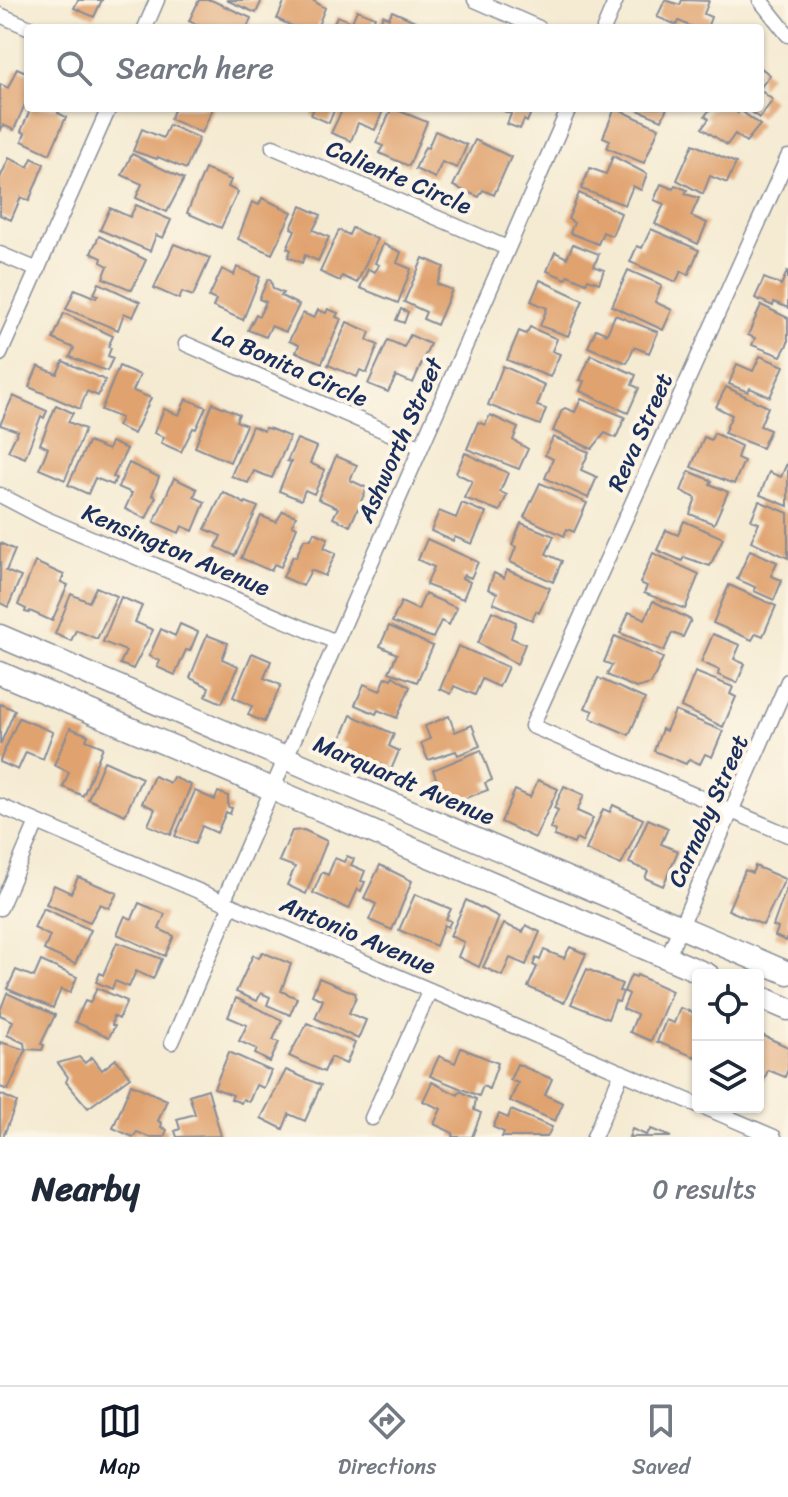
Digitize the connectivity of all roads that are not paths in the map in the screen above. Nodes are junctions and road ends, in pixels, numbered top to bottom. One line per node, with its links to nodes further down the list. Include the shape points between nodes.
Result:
1 (157, 0): 6 (street)
2 (475, 0): 7 (street)
3 (616, 0): 8 (street)
4 (760, 0): 10 (street)
5 (0, 15): 9 (street)
6 (147, 24)
7 (530, 24)
8 (606, 24)
9 (24, 25)
10 (788, 35)
11 (107, 112): 17 (street)
12 (567, 112): 15 (street, Ashworth Street)
13 (273, 147): 15 (street, Caliente Circle)
14 (788, 157): 29 (street, Reva Street, via 532,726)
15 (507, 248): 20 (street, Ashworth Street)
16 (0, 254): 17 (street)
17 (38, 270): 19 (street)
18 (186, 344): 20 (street, La Bonita Circle)
19 (0, 354)
20 (421, 447): 23 (street, Ashworth Street)
21 (0, 495): 23 (street, Kensington Avenue)
22 (0, 636): 26 (main road, Marquardt Avenue)
23 (336, 642): 26 (street, Ashworth Street)
24 (0, 673): 27 (main road)
25 (788, 681): 29 (street, Carnaby Street)
26 (286, 758): 27 (street, Ashworth Street); 34 (main road, Marquardt Avenue)
27 (272, 789): 32 (street, Ashworth Street); 35 (main road)
28 (0, 806): 30 (street, Antonio Avenue)
29 (731, 812): 31 (street); 34 (street, Carnaby Street)
30 (37, 822): 32 (street, Antonio Avenue); 33 (street)
31 (788, 835)
32 (227, 903): 38 (street, Antonio Avenue); 41 (street, Ashworth Street)
33 (0, 908)
34 (681, 926): 35 (street, Carnaby Street); 37 (main road, Marquardt Avenue)
35 (667, 958): 36 (main road)
36 (694, 969)
37 (788, 973)
38 (430, 990): 42 (street, Antonio Avenue); 45 (street)
39 (764, 999): 40 (main road)
40 (788, 1009)
41 (172, 1042)
42 (622, 1072): 43 (street, Antonio Avenue); 46 (street)
43 (692, 1102)
44 (718, 1113): 47 (street)
45 (372, 1118)
46 (594, 1137)
47 (774, 1137)

